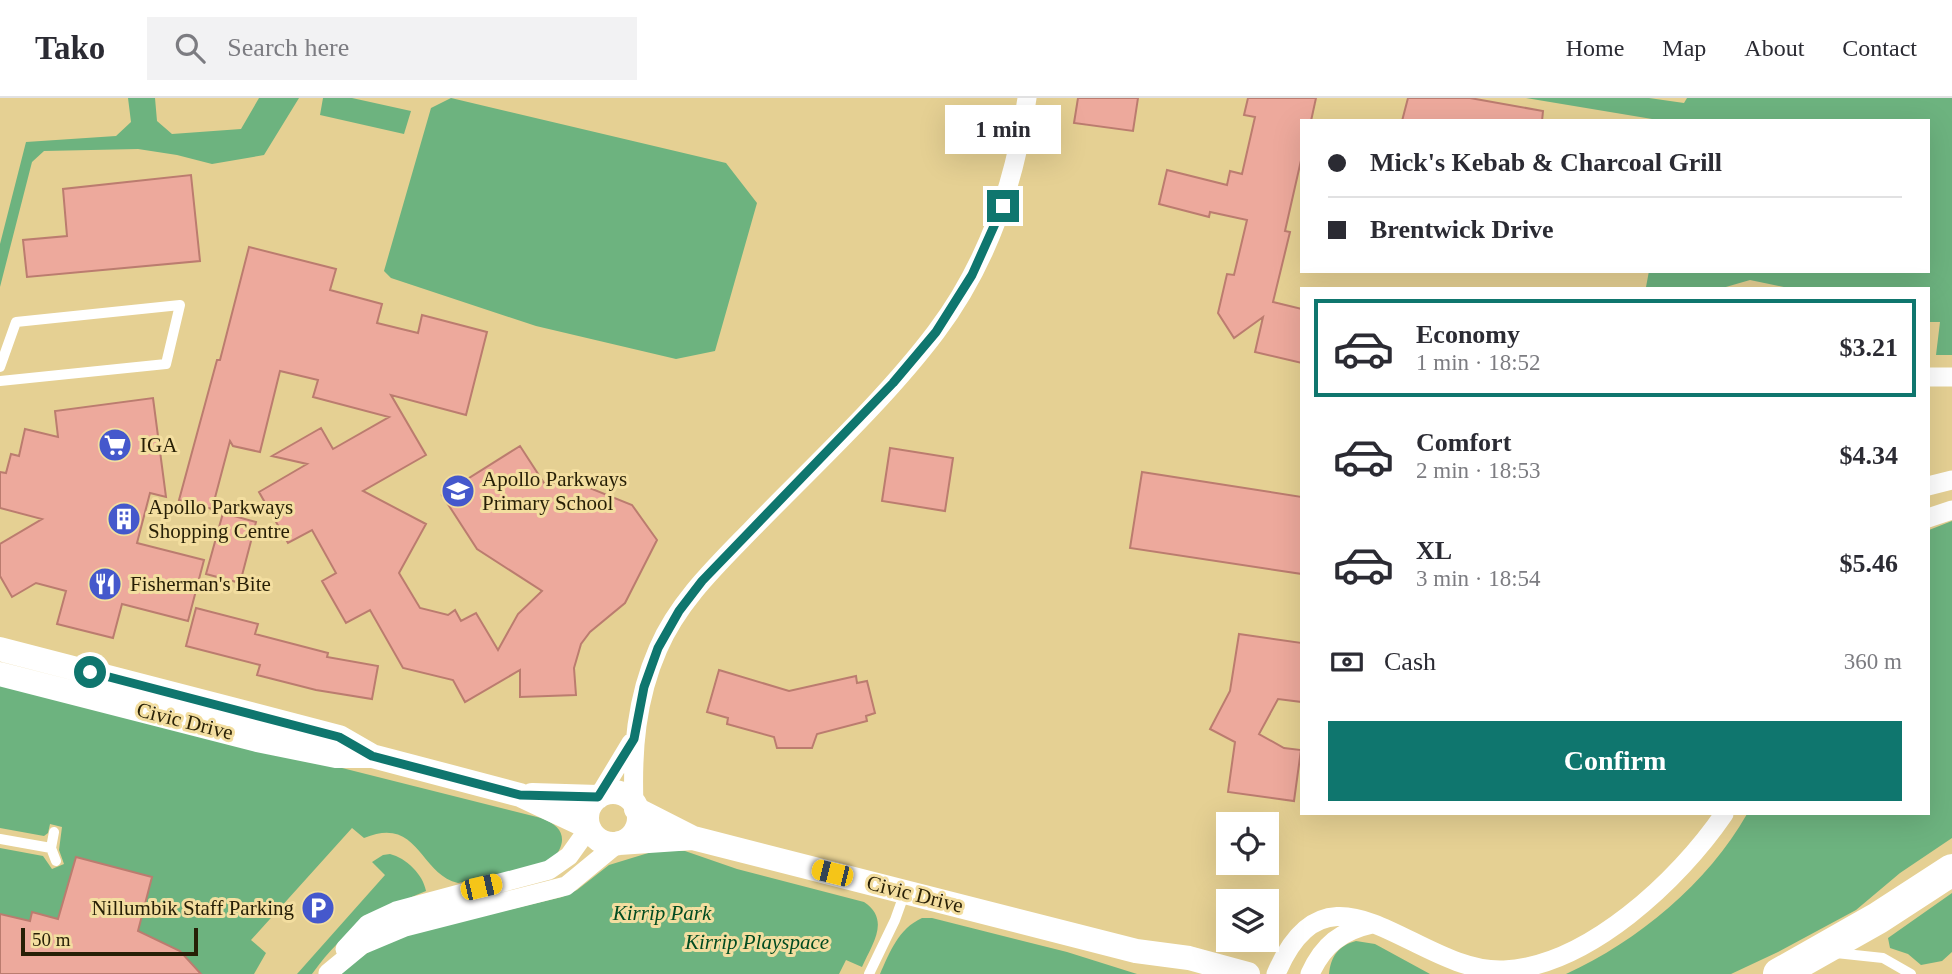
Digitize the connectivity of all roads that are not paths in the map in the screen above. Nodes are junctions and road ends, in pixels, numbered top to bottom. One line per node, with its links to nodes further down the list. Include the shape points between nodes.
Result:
1 (1027, 98): 12 (street, via 1003,206 954,305 900,375 690,596 654,657)
2 (0, 367): 5 (lane, via 16,321 180,305 166,364)
3 (1930, 377): 4 (street)
4 (1952, 377)
5 (0, 380)
6 (1952, 480): 7 (street)
7 (1930, 486)
8 (1952, 510): 9 (street)
9 (1930, 517)
10 (0, 649): 13 (street, Civic Drive, via 339,737)
11 (0, 674): 13 (street, Civic Drive, via 257,740 336,756)
12 (634, 739): 15 (street); 16 (street)
13 (372, 756): 14 (street, Civic Drive)
14 (520, 795): 15 (street, Civic Drive); 18 (street, Civic Drive)
15 (599, 797): 16 (street, via 622,794); 18 (street, via 588,810)
16 (635, 807): 20 (street, Civic Drive); 22 (street, via 636,830)
17 (1723, 815): 27 (street, via 1692,856 1645,901 1590,939 1533,965 1503,970 1470,967)
18 (589, 827): 22 (street, via 603,842); 30 (street, via 569,856 549,870 434,899 368,924)
19 (54, 832): 23 (lane)
20 (694, 838): 22 (street, Civic Drive); 26 (street, Civic Drive)
21 (0, 839): 23 (lane)
22 (618, 844): 30 (street, via 566,886 405,927 362,945)
23 (51, 848): 24 (lane)
24 (57, 861)
25 (1952, 870): 29 (main road)
26 (906, 892): 28 (street, Civic Drive); 31 (lane)
27 (1373, 924): 34 (street, via 1333,916 1311,923 1292,944); 35 (street, via 1338,936 1324,949)
28 (1136, 951): 32 (street, Civic Drive); 33 (street, Civic Drive, via 1189,958)
29 (1822, 952): 36 (main road); 37 (lane, via 1883,958)
30 (328, 973)
31 (869, 974)
32 (1174, 974)
33 (1248, 974)
34 (1276, 974)
35 (1310, 974)
36 (1779, 974)
37 (1911, 974)

